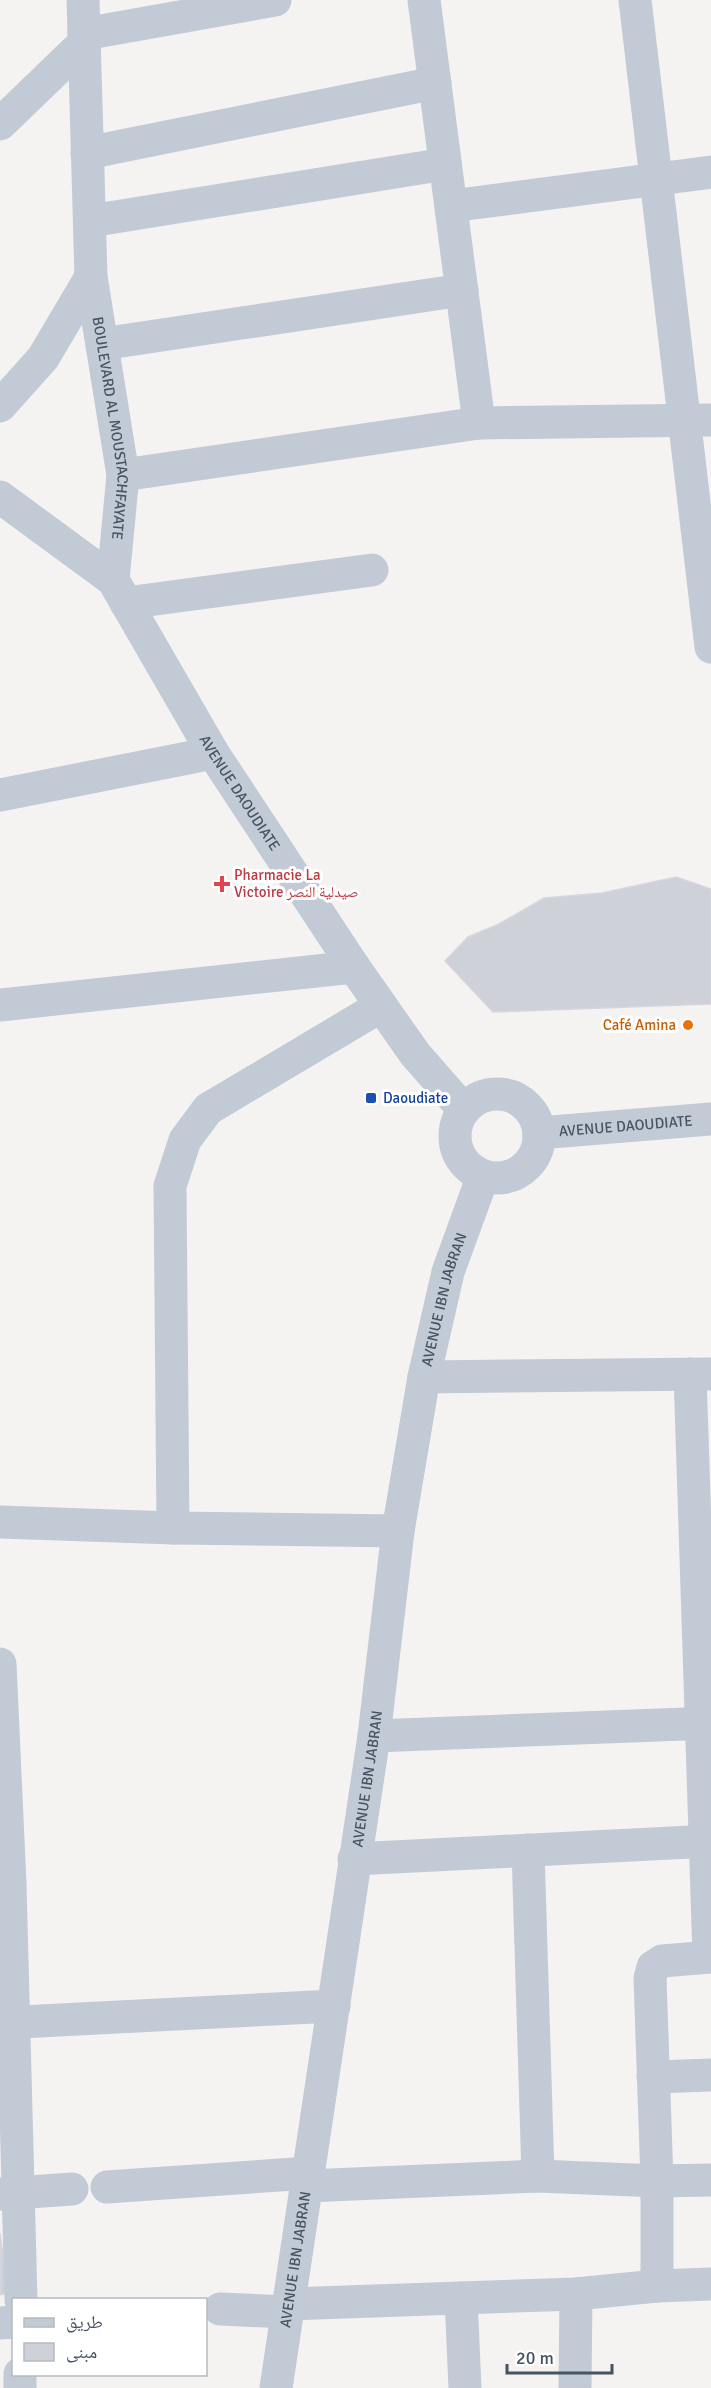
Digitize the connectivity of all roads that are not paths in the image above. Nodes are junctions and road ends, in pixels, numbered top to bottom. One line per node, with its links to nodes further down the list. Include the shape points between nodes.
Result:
1 (83, 0): 5 (street, BOULEVARD AL MOUSTACHFAYATE)
2 (275, 0): 5 (street)
3 (424, 0): 6 (street)
4 (635, 0): 11 (street)
5 (84, 39): 7 (street); 8 (street, BOULEVARD AL MOUSTACHFAYATE)
6 (435, 83): 8 (street); 9 (street)
7 (0, 124)
8 (87, 153): 13 (street, BOULEVARD AL MOUSTACHFAYATE)
9 (445, 164): 12 (street); 13 (street)
10 (711, 172): 11 (street)
11 (658, 180): 12 (street); 18 (street)
12 (451, 206): 15 (street)
13 (90, 221): 14 (street, BOULEVARD AL MOUSTACHFAYATE)
14 (91, 277): 16 (street, BOULEVARD AL MOUSTACHFAYATE); 17 (street, BOULEVARD AL MOUSTACHFAYATE, via 42,358)
15 (462, 290): 16 (street); 19 (street)
16 (102, 344): 20 (street, BOULEVARD AL MOUSTACHFAYATE)
17 (0, 406)
18 (697, 420): 19 (street); 24 (street)
19 (479, 423): 20 (street)
20 (123, 475): 23 (street, BOULEVARD AL MOUSTACHFAYATE)
21 (0, 497): 23 (street, AVENUE DAOUDIATE)
22 (372, 570): 23 (street)
23 (119, 592): 25 (street, AVENUE DAOUDIATE)
24 (711, 647)
25 (213, 753): 26 (street); 27 (street, AVENUE DAOUDIATE)
26 (0, 795)
27 (354, 967): 28 (street); 29 (street, AVENUE DAOUDIATE)
28 (0, 1005)
29 (381, 1006): 30 (street, AVENUE DAOUDIATE, via 415,1054); 38 (street, via 208,1109 185,1140 170,1186)
30 (464, 1110): 32 (street, via 480,1098 499,1094 518,1100 533,1114); 33 (street, via 455,1128 456,1148 466,1165)
31 (711, 1119): 32 (street, AVENUE DAOUDIATE)
32 (539, 1133): 33 (street, via 537,1150 529,1164 515,1174)
33 (483, 1176): 35 (street, AVENUE IBN JABRAN, via 448,1272)
34 (701, 1374): 35 (street); 36 (street)
35 (424, 1377): 39 (street, AVENUE IBN JABRAN)
36 (703, 1510): 40 (street)
37 (0, 1522): 38 (street)
38 (173, 1528): 39 (street)
39 (398, 1531): 43 (street, AVENUE IBN JABRAN)
40 (704, 1612): 42 (street)
41 (0, 1664): 47 (street)
42 (706, 1723): 43 (street); 44 (street)
43 (374, 1736): 46 (street, AVENUE IBN JABRAN)
44 (708, 1841): 45 (street); 48 (street)
45 (528, 1850): 46 (street); 53 (street)
46 (354, 1859): 49 (street, AVENUE IBN JABRAN)
47 (5, 1884): 50 (street)
48 (710, 1957): 52 (street, via 662,1961 653,1967)
49 (334, 2006): 50 (street); 54 (street, AVENUE IBN JABRAN)
50 (7, 2022): 59 (street)
51 (711, 2075): 52 (street)
52 (653, 2077): 56 (street)
53 (538, 2176): 54 (street); 56 (street)
54 (308, 2179): 57 (street); 65 (street, AVENUE IBN JABRAN)
55 (711, 2180): 56 (street)
56 (657, 2181): 61 (street)
57 (107, 2187)
58 (72, 2189): 59 (street)
59 (9, 2194): 63 (street)
60 (711, 2284): 61 (street)
61 (657, 2286): 62 (street)
62 (576, 2294): 64 (street); 69 (street)
63 (21, 2298)
64 (461, 2298): 65 (street); 68 (street)
65 (287, 2308): 66 (street); 67 (street, AVENUE IBN JABRAN)
66 (220, 2309)
67 (276, 2388)
68 (465, 2388)
69 (575, 2388)

